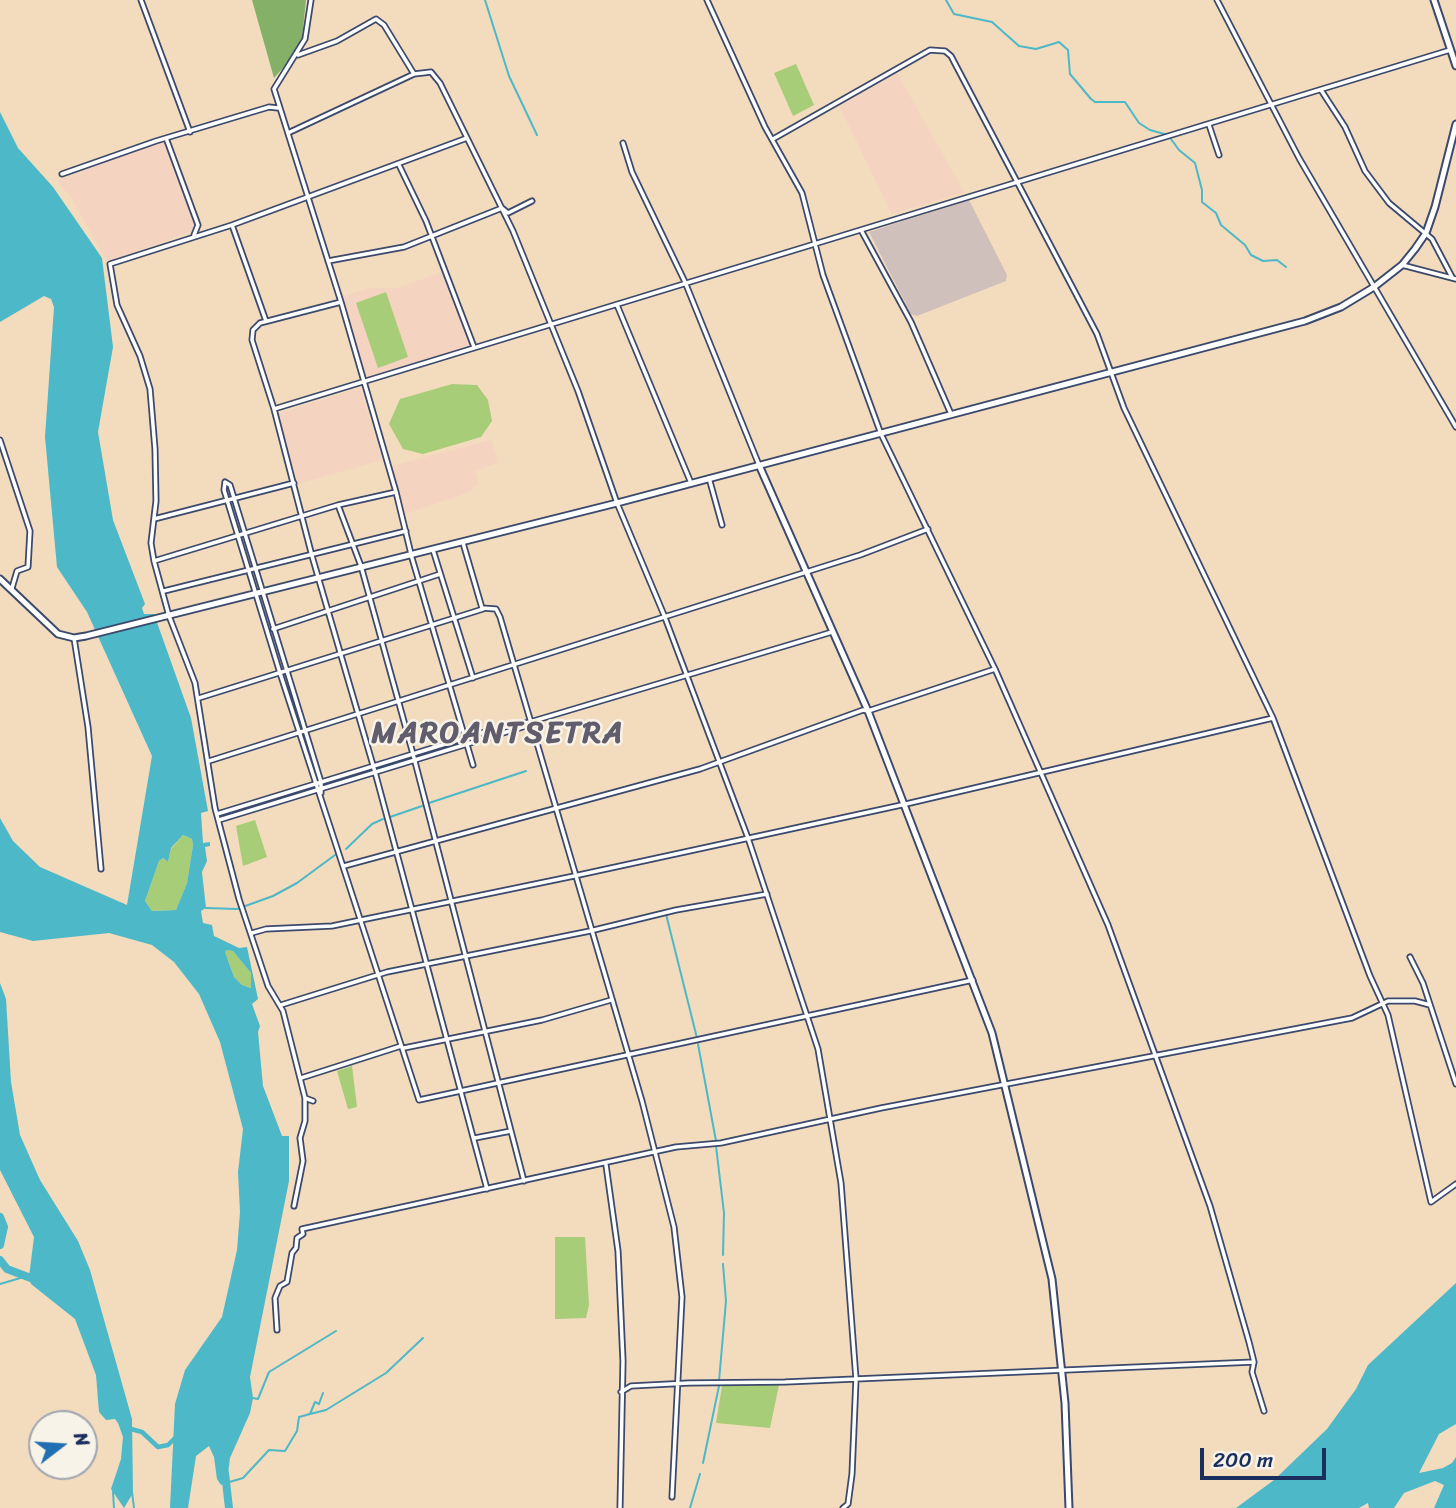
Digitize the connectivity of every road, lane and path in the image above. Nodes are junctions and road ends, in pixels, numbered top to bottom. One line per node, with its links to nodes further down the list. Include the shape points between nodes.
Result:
1 (141, 0): 15 (street)
2 (311, 0): 7 (street)
3 (707, 0): 19 (street)
4 (1217, 0): 11 (street)
5 (1434, 0): 6 (main road)
6 (1451, 50): 8 (main road); 10 (street)
7 (298, 55): 9 (street, via 337,41 376,19); 12 (street, via 274,89)
8 (1456, 66)
9 (414, 74): 16 (street); 18 (street, via 429,71 439,82)
10 (1320, 89): 11 (street); 30 (street, via 1347,130 1365,172 1389,203)
11 (1271, 106): 14 (street); 38 (street)
12 (280, 110): 15 (street, via 269,107); 16 (street)
13 (1456, 124): 30 (main road)
14 (1209, 125): 21 (street); 24 (street)
15 (190, 132): 17 (street)
16 (288, 133): 25 (street)
17 (166, 138): 23 (street); 31 (street, via 198,225)
18 (467, 138): 22 (street); 27 (street)
19 (773, 139): 24 (street, via 930,50 940,50 951,56); 33 (street, via 801,191)
20 (623, 143): 37 (street, via 632,172)
21 (1219, 155)
22 (399, 165): 25 (street); 32 (street)
23 (62, 174)
24 (1015, 182): 29 (street); 44 (street, via 1055,250)
25 (307, 197): 28 (street); 34 (street)
26 (532, 201): 27 (street, via 508,214)
27 (502, 208): 32 (street); 42 (street)
28 (232, 226): 31 (street); 41 (street)
29 (861, 229): 33 (street); 47 (street, via 911,323)
30 (1426, 233): 35 (main road); 36 (street)
31 (192, 236): 61 (street, via 110,264 117,305 150,389 155,449)
32 (431, 237): 34 (street, via 404,247); 43 (street)
33 (816, 243): 37 (street); 49 (street)
34 (328, 261): 39 (street)
35 (1402, 265): 36 (street); 38 (main road)
36 (1454, 278)
37 (685, 282): 40 (street); 51 (street)
38 (1374, 287): 44 (main road, via 1305,321); 48 (street)
39 (341, 302): 41 (street); 45 (street)
40 (617, 304): 42 (street); 54 (street)
41 (266, 321): 46 (street, via 256,326 252,340)
42 (551, 325): 43 (street); 58 (street)
43 (474, 348): 45 (street)
44 (1112, 372): 47 (main road); 105 (street, via 1125,410)
45 (364, 381): 46 (street); 55 (street)
46 (274, 409): 53 (street)
47 (951, 414): 49 (main road)
48 (1456, 427)
49 (881, 434): 51 (main road); 63 (street)
50 (0, 440): 79 (street, via 30,531 28,567 17,571)
51 (759, 465): 52 (main road); 74 (main road)
52 (709, 478): 54 (main road); 62 (street)
53 (294, 483): 57 (street); 60 (street)
54 (691, 483): 58 (main road)
55 (396, 492): 59 (street); 64 (street)
56 (227, 499): 57 (street); 57 (street, via 223,486 227,482); 61 (street); 65 (street)
57 (233, 499): 65 (street)
58 (617, 503): 66 (main road); 85 (street)
59 (338, 505): 60 (street); 67 (street)
60 (301, 516): 65 (street); 70 (street)
61 (153, 519): 71 (street)
62 (722, 525)
63 (928, 529): 74 (street); 95 (street)
64 (406, 531): 67 (street); 69 (street)
65 (241, 535): 71 (street); 73 (street)
66 (463, 541): 68 (main road); 84 (street)
67 (351, 546): 70 (street); 72 (street)
68 (432, 548): 69 (main road); 75 (street)
69 (411, 554): 72 (main road); 78 (street)
70 (312, 556): 73 (street); 76 (street)
71 (154, 561): 80 (street)
72 (361, 566): 76 (main road); 82 (street)
73 (252, 571): 80 (street); 81 (street)
74 (806, 572): 85 (street); 90 (main road)
75 (440, 574): 78 (street); 87 (street)
76 (319, 577): 81 (main road); 83 (street)
77 (0, 579): 79 (main road)
78 (419, 582): 82 (street); 88 (street)
79 (12, 588): 91 (main road, via 58,634)
80 (164, 591): 86 (street)
81 (259, 593): 86 (main road); 89 (street); 97 (street)
82 (369, 596): 83 (street); 92 (street)
83 (328, 608): 89 (street); 93 (street)
84 (483, 608): 87 (street); 94 (street, via 498,612)
85 (664, 615): 94 (street); 98 (street)
86 (169, 616): 91 (main road); 101 (street)
87 (453, 618): 88 (street); 99 (street)
88 (433, 624): 92 (street); 100 (street)
89 (273, 629): 96 (street)
90 (834, 631): 98 (street); 103 (main road)
91 (75, 638): 125 (street)
92 (380, 641): 93 (street); 102 (street)
93 (340, 655): 96 (street); 104 (street)
94 (512, 664): 99 (street); 106 (street)
95 (995, 669): 103 (street); 115 (street)
96 (286, 671): 97 (street); 107 (street)
97 (280, 673): 101 (street); 108 (street)
98 (686, 674): 106 (street); 112 (street)
99 (474, 678): 100 (street)
100 (450, 686): 102 (street); 109 (street)
101 (199, 698): 111 (street)
102 (398, 700): 104 (street); 110 (street)
103 (869, 711): 112 (street); 117 (main road)
104 (358, 712): 107 (street); 114 (street)
105 (1273, 718): 115 (street); 139 (street)
106 (530, 722): 109 (street); 118 (street)
107 (306, 732): 108 (street); 116 (street)
108 (300, 734): 111 (street); 116 (street)
109 (466, 741): 110 (street); 113 (street)
110 (414, 757): 114 (street); 122 (street)
111 (209, 761): 119 (street)
112 (719, 763): 118 (street); 121 (street)
113 (474, 765)
114 (374, 769): 116 (street); 123 (street)
115 (1040, 771): 117 (street); 147 (street, via 1108,925)
116 (319, 785): 119 (street); 120 (street); 124 (street)
117 (906, 804): 121 (street); 137 (main road)
118 (555, 809): 122 (street); 126 (street)
119 (217, 814): 120 (street)
120 (219, 820): 132 (street)
121 (748, 838): 126 (street); 127 (street)
122 (435, 841): 123 (street); 128 (street)
123 (396, 852): 124 (street); 129 (street)
124 (344, 866): 130 (street)
125 (101, 869)
126 (574, 876): 128 (street); 131 (street)
127 (767, 894): 131 (street); 142 (street)
128 (451, 901): 129 (street); 133 (street)
129 (411, 909): 130 (street); 135 (street)
130 (360, 919): 132 (street); 136 (street)
131 (590, 931): 133 (street); 138 (street)
132 (252, 934): 140 (street, via 268,986)
133 (466, 957): 135 (street); 143 (street)
134 (1410, 957): 141 (street)
135 (427, 964): 136 (street); 144 (street)
136 (378, 975): 140 (street); 145 (street)
137 (974, 980): 142 (street); 151 (main road)
138 (611, 1000): 143 (street); 146 (street)
139 (1381, 1004): 141 (street, via 1409,1001); 147 (street, via 1352,1018); 161 (street, via 1388,1014 1405,1078 1431,1202)
140 (281, 1005): 148 (street)
141 (1430, 1005): 150 (street)
142 (807, 1016): 146 (street); 155 (street, via 818,1049)
143 (485, 1030): 144 (street); 149 (street)
144 (447, 1038): 145 (street); 152 (street)
145 (402, 1047): 148 (street); 152 (street, via 419,1100)
146 (627, 1055): 149 (street); 158 (street)
147 (1156, 1055): 151 (street); 165 (street, via 1210,1206)
148 (302, 1078): 153 (street)
149 (499, 1082): 152 (street); 156 (street)
150 (1456, 1084)
151 (1007, 1085): 155 (street); 166 (main road, via 1052,1279)
152 (462, 1092): 157 (street)
153 (305, 1098): 154 (street); 163 (street, via 300,1138 303,1161)
154 (313, 1101)
155 (830, 1119): 158 (street, via 721,1143); 167 (street, via 844,1216)
156 (512, 1131): 157 (street); 160 (street)
157 (475, 1138): 162 (street)
158 (653, 1152): 159 (street); 168 (street, via 674,1227 682,1297)
159 (606, 1164): 160 (street); 169 (street, via 618,1251 624,1361)
160 (524, 1181): 162 (street)
161 (1456, 1184)
162 (487, 1189): 164 (street, via 302,1229 287,1282 275,1298)
163 (294, 1206)
164 (277, 1329)
165 (1254, 1362): 166 (street); 170 (street, via 1252,1372)
166 (1062, 1370): 167 (street); 174 (main road)
167 (856, 1379): 168 (street); 173 (street, via 852,1474 848,1504)
168 (680, 1385): 169 (street, via 631,1386); 171 (street)
169 (621, 1392): 172 (street)
170 (1264, 1410)
171 (672, 1497)
172 (620, 1508)
173 (843, 1508)
174 (1069, 1508)

